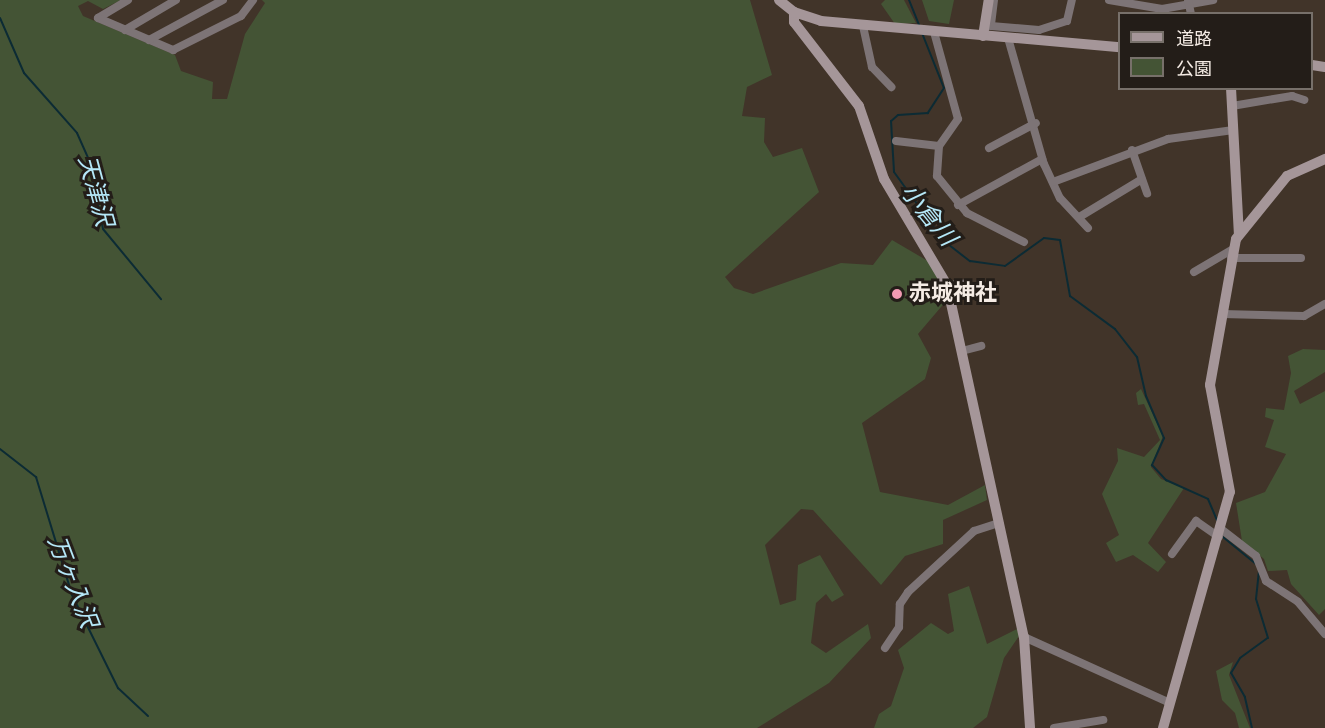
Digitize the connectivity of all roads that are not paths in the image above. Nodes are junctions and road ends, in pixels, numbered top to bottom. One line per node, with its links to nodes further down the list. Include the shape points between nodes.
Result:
1 (128, 0): 14 (street, via 98,16)
2 (176, 0): 14 (street)
3 (223, 0): 18 (street)
4 (253, 0): 18 (street, via 241,16 174,50)
5 (779, 0): 12 (street)
6 (989, 0): 16 (street)
7 (994, 0): 8 (street, via 991,26 1039,30 1067,21)
8 (1072, 0)
9 (1109, 0): 11 (street, via 1162,9)
10 (1213, 0): 11 (street)
11 (1189, 6)
12 (794, 12): 13 (street); 44 (street, via 794,22 859,106 884,179)
13 (863, 26): 15 (street); 20 (street, via 872,68)
14 (124, 30): 18 (street)
15 (925, 31): 16 (street); 27 (street, via 958,115 954,131)
16 (983, 36): 17 (street)
17 (1008, 38): 19 (street); 24 (street)
18 (149, 40)
19 (1118, 47)
20 (891, 87)
21 (1232, 90): 23 (street)
22 (1304, 99): 23 (street, via 1292,96)
23 (1232, 106): 25 (street)
24 (1036, 123): 28 (street); 30 (street)
25 (1233, 130): 29 (street); 38 (street)
26 (896, 141): 27 (street)
27 (939, 146): 35 (street, via 937,176)
28 (989, 148)
29 (1132, 150): 32 (street); 33 (street)
30 (1042, 159): 33 (street); 35 (street)
31 (1325, 159): 38 (street, via 1287,176)
32 (1142, 179): 34 (street); 36 (street)
33 (1053, 182): 36 (street, via 1064,202)
34 (1147, 193)
35 (958, 205): 39 (street)
36 (1081, 216): 37 (street)
37 (1088, 228)
38 (1239, 234): 40 (street)
39 (1024, 242)
40 (1232, 254): 41 (street); 42 (street); 46 (street)
41 (1301, 258)
42 (1194, 272)
43 (968, 283): 44 (street)
44 (947, 285): 48 (street)
45 (1324, 307): 46 (street, via 1300,316)
46 (1222, 314): 50 (street, via 1210,385 1230,486)
47 (981, 346): 48 (street)
48 (963, 351): 49 (street)
49 (999, 523): 53 (street); 54 (street, via 974,531 908,592 900,604 897,630)
50 (1220, 533): 51 (street, via 1196,521); 52 (street, via 1256,556 1266,581 1298,602); 55 (street)
51 (1172, 554)
52 (1325, 634)
53 (1024, 637): 55 (street); 57 (street)
54 (885, 648)
55 (1170, 703): 59 (street)
56 (1102, 720): 58 (street)
57 (1030, 728)
58 (1054, 728)
59 (1163, 728)

